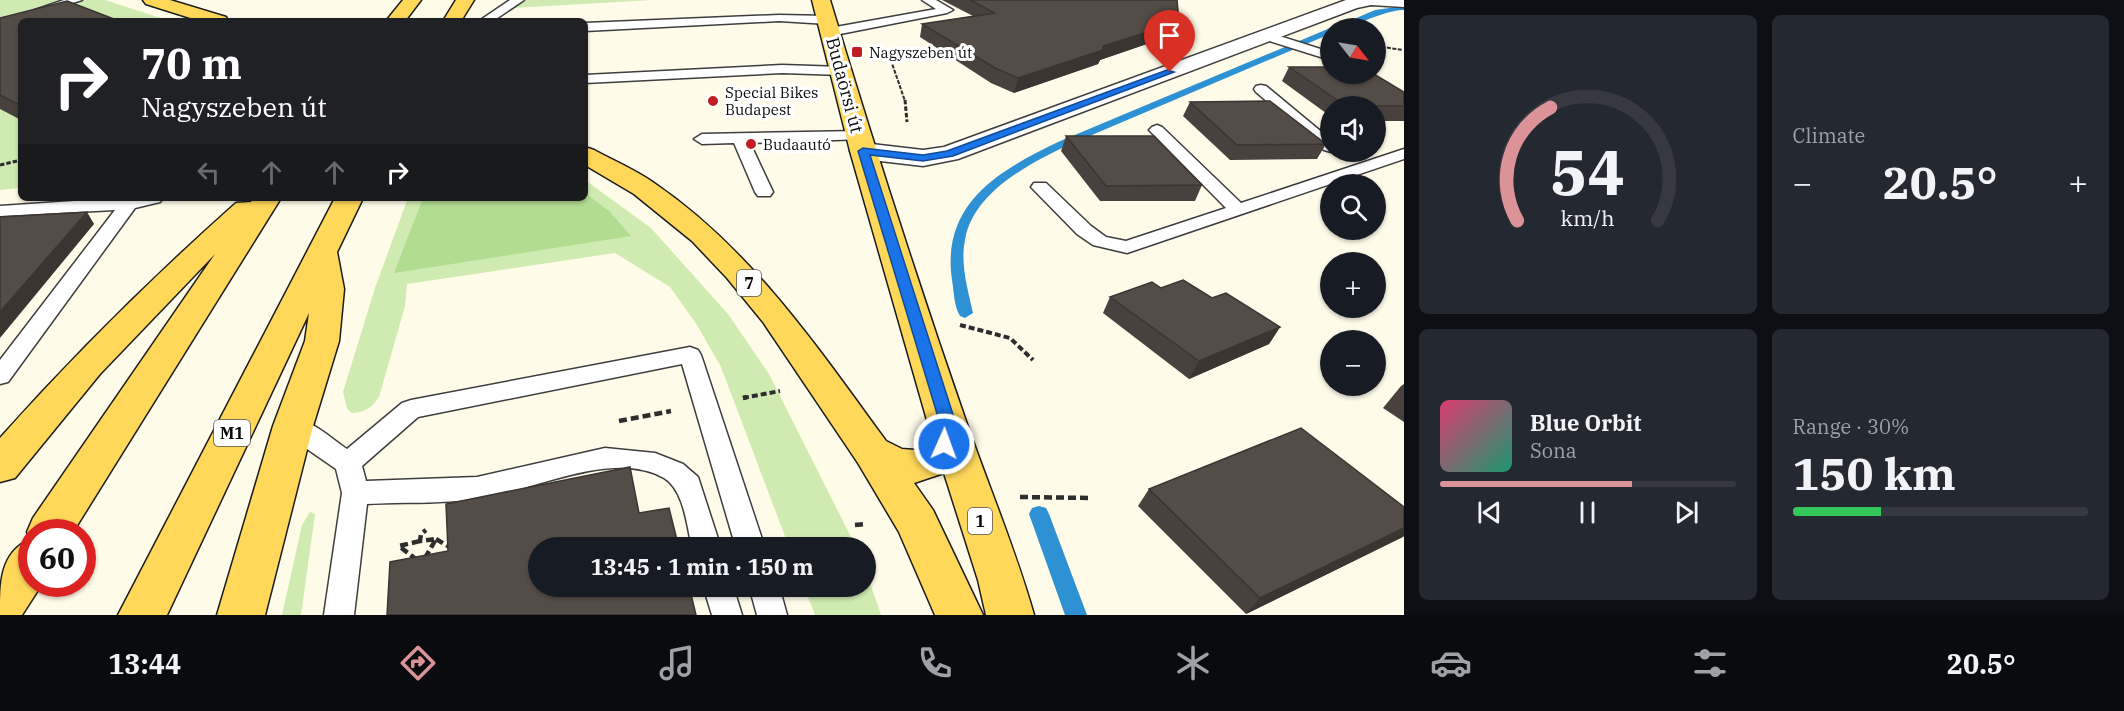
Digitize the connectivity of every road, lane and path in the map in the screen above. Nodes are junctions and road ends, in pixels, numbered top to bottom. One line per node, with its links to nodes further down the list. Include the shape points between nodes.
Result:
1 (76, 0): 9 (lane)
2 (152, 0): 11 (main road)
3 (412, 0): 12 (main road)
4 (465, 0): 13 (main road)
5 (518, 0): 14 (lane)
6 (928, 0): 10 (lane, via 947,10)
7 (1370, 0): 8 (street); 16 (street)
8 (1404, 2)
9 (33, 13)
10 (826, 17): 15 (lane); 20 (main road, Budaörsi út / 1)
11 (209, 18)
12 (397, 18)
13 (454, 18)
14 (489, 18)
15 (588, 27)
16 (1267, 36): 19 (lane); 27 (street, via 949,153 923,158)
17 (1386, 47): 18 (path)
18 (1403, 50)
19 (1320, 53)
20 (842, 71): 21 (lane, via 782,69); 27 (main road, Budaörsi út / 1)
21 (588, 79)
22 (1261, 89): 26 (lane)
23 (1157, 130): 41 (lane)
24 (740, 138): 25 (lane); 27 (lane); 35 (lane)
25 (702, 139)
26 (1320, 139)
27 (861, 144): 49 (main road, Budaörsi út / 1)
28 (1404, 154): 33 (lane)
29 (588, 157): 50 (main road, 7, via 644,188 702,235 738,271 775,314)
30 (18, 161): 32 (path)
31 (1348, 162): 33 (lane)
32 (0, 165)
33 (1358, 170): 41 (lane)
34 (1040, 187): 41 (lane, via 1084,230 1100,241 1127,247)
35 (764, 192)
36 (128, 201): 40 (lane); 45 (lane)
37 (255, 201): 52 (main road, via 184,264 40,417)
38 (265, 201): 55 (main road)
39 (347, 201): 42 (main road, M1)
40 (0, 210)
41 (1238, 210)
42 (322, 250): 48 (main road, via 328,289 321,341); 67 (main road, M1)
43 (953, 319): 44 (path, via 1010,338)
44 (1034, 360)
45 (0, 376)
46 (784, 391): 47 (path)
47 (734, 400)
48 (293, 426): 51 (lane); 68 (main road)
49 (949, 427): 50 (main road, via 937,456 927,463 902,466); 73 (main road, Budaörsi út / 1)
50 (872, 452): 72 (main road, 7, via 917,523)
51 (348, 463): 54 (lane); 57 (lane, via 411,410 690,356)
52 (0, 466)
53 (435, 488): 54 (lane); 56 (lane, via 477,488 605,458 655,463 674,471 689,485); 59 (path, via 432,525 421,534)
54 (355, 493): 69 (lane)
55 (57, 519)
56 (704, 537)
57 (748, 537)
58 (436, 539): 59 (path); 60 (path, via 452,549); 62 (path)
59 (420, 542): 62 (path, via 399,546)
60 (442, 554)
61 (432, 559): 62 (path)
62 (422, 564)
63 (18, 580): 66 (main road)
64 (721, 597): 70 (lane)
65 (767, 597): 71 (lane)
66 (0, 607)
67 (142, 615)
68 (241, 615)
69 (339, 615)
70 (726, 615)
71 (772, 615)
72 (959, 615)
73 (1010, 615)

